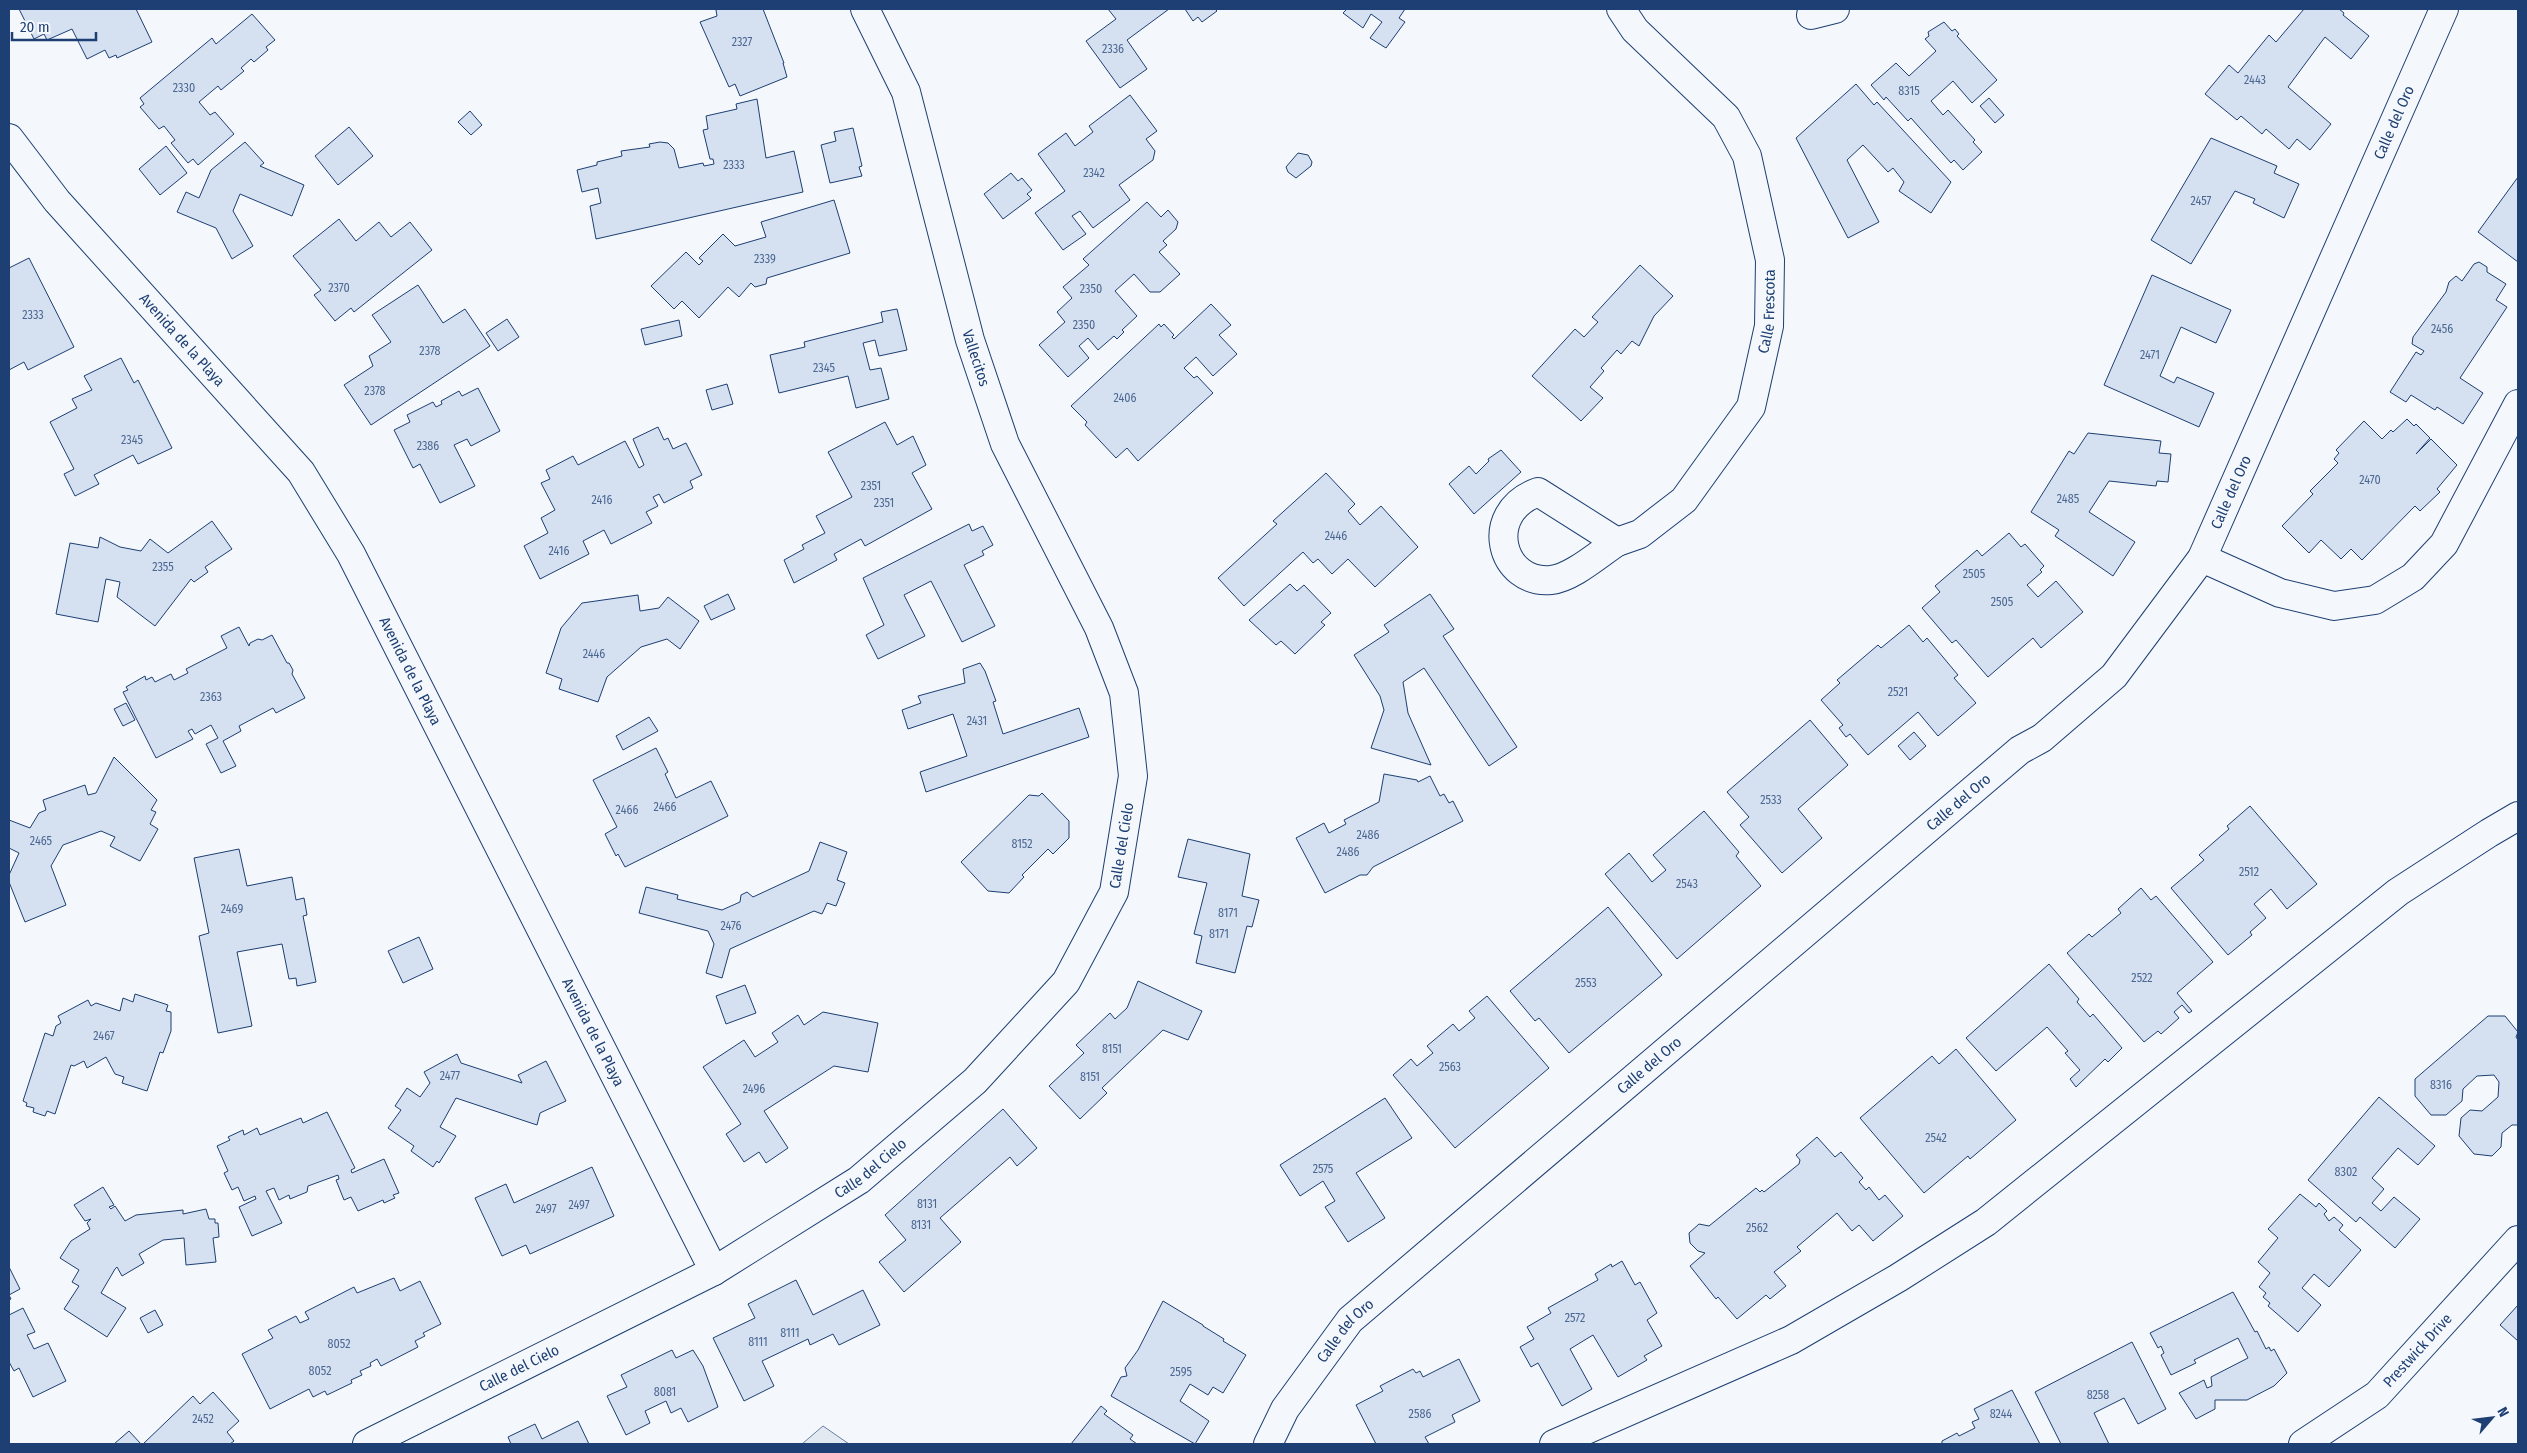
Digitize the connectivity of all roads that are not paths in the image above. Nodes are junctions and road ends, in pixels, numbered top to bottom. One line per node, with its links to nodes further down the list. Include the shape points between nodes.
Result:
1 (865, 9): 8 (street, Vallecitos, via 906,92 970,340 1005,444 1099,628)
2 (1621, 9): 6 (street, Calle Frescota, via 1635,30 1726,117 1748,156 1770,260 1769,326 1751,407 1684,500 1640,534)
3 (2444, 9): 7 (street, Calle del Oro)
4 (9, 138): 11 (street, Avenida de la Playa, via 57,201 301,472 356,562)
5 (2518, 404): 7 (street, via 2444,544 2413,577 2375,600 2334,606 2280,593)
6 (1617, 542)
7 (2202, 558): 13 (street, Calle del Oro, via 2114,676 2042,738 2020,750 1350,1320 1285,1409)
8 (1124, 693): 11 (street, Calle del Cielo, via 1133,776 1114,892 1066,982 975,1081 859,1180)
9 (2518, 816): 14 (street, via 2398,892 1986,1222 1791,1340)
10 (2518, 1240): 15 (street, Prestwick Drive, via 2377,1395)
11 (714, 1270): 12 (street, Calle del Cielo)
12 (367, 1444)
13 (1268, 1444)
14 (1554, 1444)
15 (2303, 1444)

